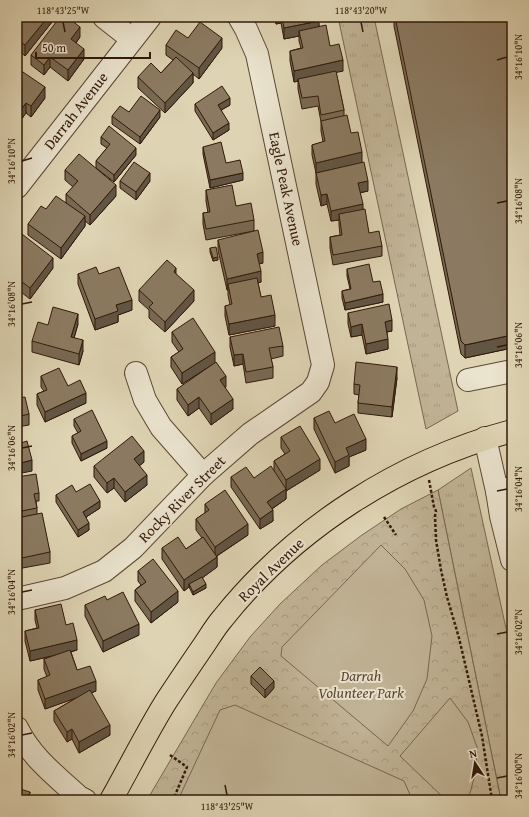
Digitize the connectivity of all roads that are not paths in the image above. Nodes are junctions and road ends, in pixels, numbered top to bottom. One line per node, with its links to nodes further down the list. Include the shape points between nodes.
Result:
1 (104, 17): 4 (street)
2 (150, 17): 4 (street, Darrah Avenue)
3 (240, 17): 6 (street, Eagle Peak Avenue, via 257,54)
4 (132, 39): 5 (street, Darrah Avenue)
5 (17, 187)
6 (323, 365): 12 (street, Rocky River Street, via 318,382 310,392 250,434)
7 (512, 371): 9 (street)
8 (136, 373): 12 (street, via 145,400 161,427)
9 (468, 380)
10 (512, 431): 11 (main road, Royal Avenue)
11 (485, 438): 13 (street); 18 (main road, Royal Avenue, via 391,479 355,500 280,557 223,618 195,657 165,703)
12 (202, 475): 15 (street, Rocky River Street, via 133,548 104,571 65,588)
13 (504, 489): 14 (street, via 502,516)
14 (512, 560)
15 (17, 599)
16 (17, 728): 17 (street, via 36,757)
17 (85, 800)
18 (111, 800)

